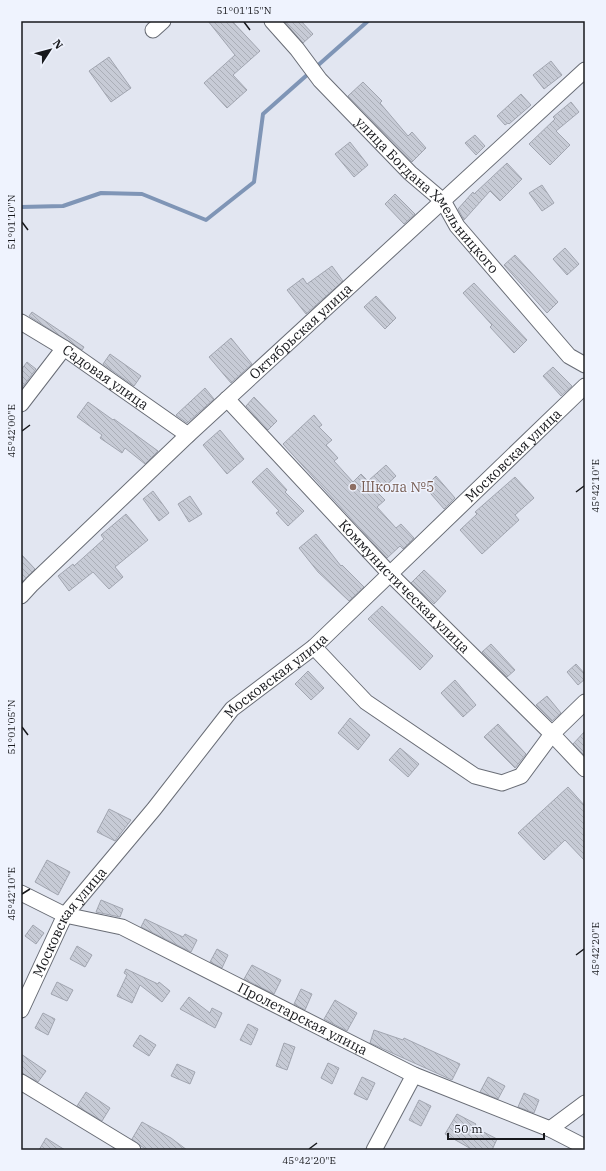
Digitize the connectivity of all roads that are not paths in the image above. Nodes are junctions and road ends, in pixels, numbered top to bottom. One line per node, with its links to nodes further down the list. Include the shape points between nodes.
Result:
1 (272, 21): 3 (street, улица Богдана Хмельницкого, via 320,80 410,174)
2 (585, 70): 3 (street, Октябрьская улица)
3 (443, 200): 6 (street, улица Богдана Хмельницкого, via 457,226 569,356); 8 (street, Октябрьская улица)
4 (21, 322): 5 (street, Садовая улица)
5 (64, 348): 9 (street); 10 (street, Садовая улица)
6 (585, 365)
7 (585, 386): 11 (street, Московская улица)
8 (227, 399): 10 (street, Октябрьская улица); 11 (street, Коммунистическая улица)
9 (21, 404)
10 (188, 435): 12 (street, Октябрьская улица)
11 (390, 574): 13 (street, Московская улица); 15 (street, Коммунистическая улица)
12 (21, 596)
13 (314, 647): 15 (street, via 366,702 475,776 502,783 521,776); 18 (street, Московская улица, via 232,709 154,809)
14 (585, 702): 15 (street)
15 (552, 734): 16 (street, Коммунистическая улица)
16 (585, 769)
17 (21, 893): 18 (street, Пролетарская улица)
18 (65, 915): 19 (street, Московская улица); 20 (street, Пролетарская улица, via 122,927)
19 (21, 1010)
20 (414, 1075): 23 (street, Пролетарская улица); 26 (street)
21 (21, 1082): 25 (street)
22 (585, 1103): 23 (street)
23 (550, 1129): 24 (street, Пролетарская улица)
24 (585, 1147)
25 (133, 1150)
26 (374, 1150)

